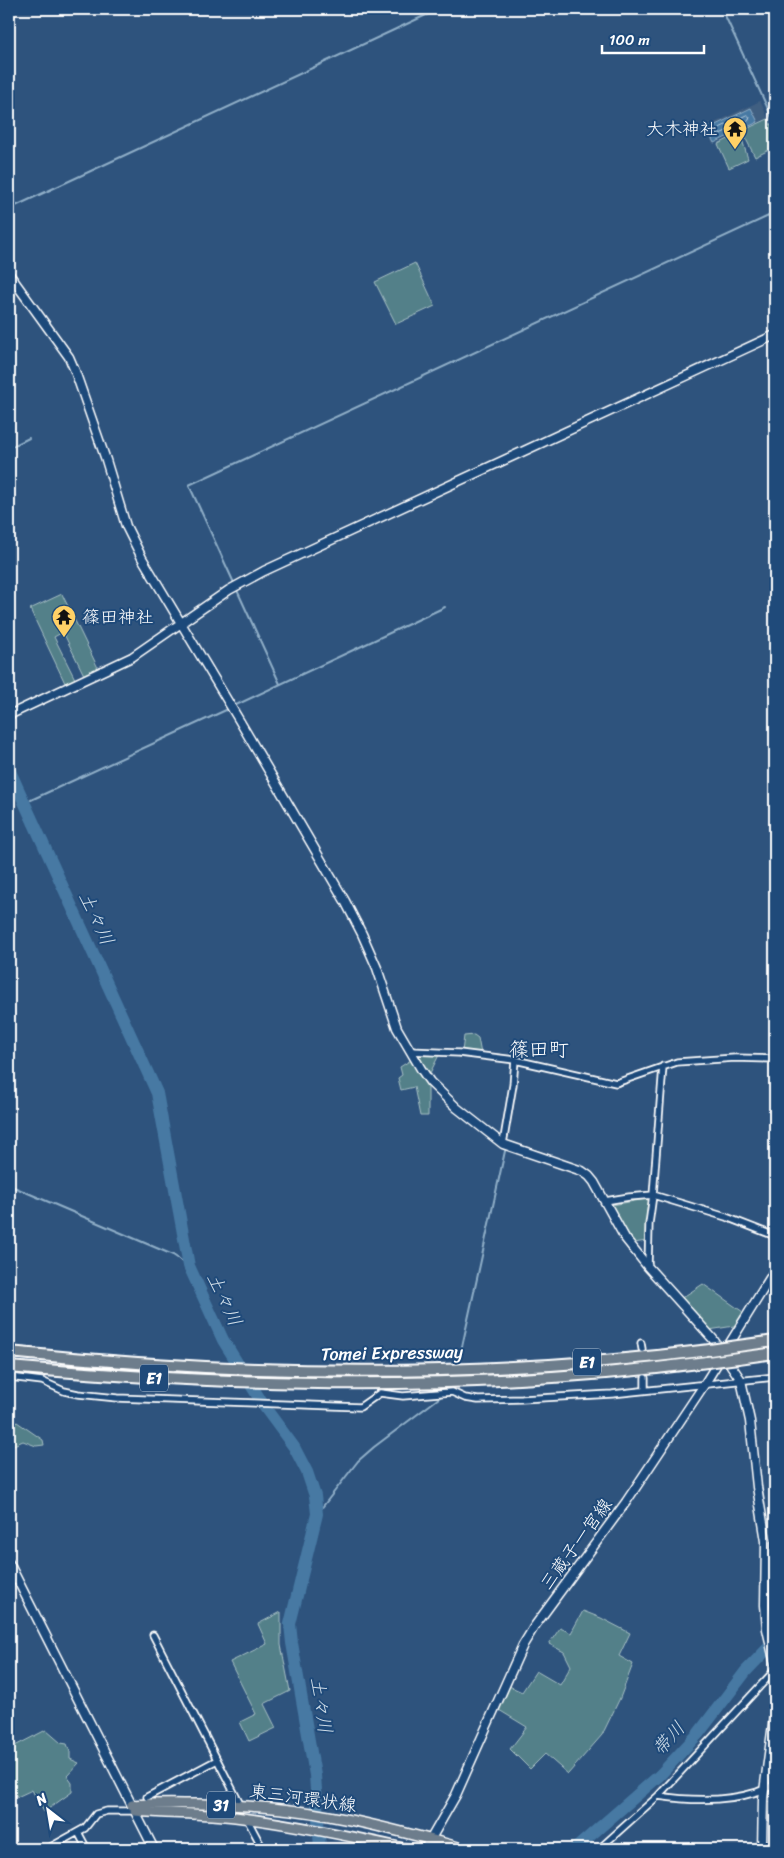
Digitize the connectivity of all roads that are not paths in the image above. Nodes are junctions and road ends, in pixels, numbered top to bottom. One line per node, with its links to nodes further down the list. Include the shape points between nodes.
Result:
1 (9, 274): 3 (street, via 69,357 126,526)
2 (775, 335): 3 (street, via 264,571)
3 (181, 623): 4 (street, via 132,657); 5 (street, via 345,901 377,968 397,1028)
4 (9, 715)
5 (410, 1051): 7 (street); 9 (street, via 430,1082)
6 (775, 1059): 8 (street, via 735,1058)
7 (515, 1060): 8 (street, via 616,1083); 9 (street)
8 (663, 1066): 10 (street)
9 (502, 1144): 11 (street, via 582,1171 594,1182)
10 (653, 1195): 11 (street); 12 (street); 13 (street)
11 (605, 1202): 13 (street, via 625,1238)
12 (775, 1236)
13 (648, 1267): 18 (street, via 713,1339)
14 (775, 1270): 18 (street, 三蔵子一宮線)
15 (775, 1341): 16 (highway, Tomei Expressway / E1, bridge, via 607,1360 376,1371 234,1370)
16 (9, 1352)
17 (775, 1353): 19 (highway, Tomei Expressway / E1, bridge, via 561,1376 376,1384 258,1383)
18 (722, 1354): 23 (street); 24 (street, 三蔵子一宮線)
19 (9, 1367)
20 (9, 1376): 25 (street, via 42,1381 78,1394 117,1398 360,1408 380,1393 402,1396 452,1392 478,1400)
21 (775, 1377): 23 (street)
22 (644, 1378): 25 (street)
23 (741, 1380): 24 (street); 28 (street, via 750,1421 767,1550)
24 (704, 1385): 25 (street); 42 (street, 三蔵子一宮線, via 626,1502 523,1645 464,1779)
25 (645, 1390)
26 (9, 1563): 39 (street)
27 (775, 1624): 28 (street)
28 (767, 1628): 30 (street)
29 (153, 1635): 33 (street)
30 (775, 1662)
31 (775, 1670): 37 (street)
32 (775, 1709): 35 (street)
33 (217, 1760): 36 (street); 38 (street)
34 (775, 1785): 35 (street)
35 (764, 1789): 37 (street, via 728,1798 688,1800); 51 (street)
36 (146, 1796)
37 (658, 1796): 50 (street)
38 (241, 1806): 39 (main road, 東三河環状線 / 31, via 160,1803); 42 (main road, 東三河環状線 / 31, via 328,1816)
39 (134, 1808): 40 (main road, 東三河環状線 / 31); 41 (street, via 96,1814); 46 (street)
40 (247, 1819): 43 (street); 47 (main road, 東三河環状線 / 31, via 311,1828)
41 (78, 1832): 44 (street); 45 (street)
42 (430, 1840): 48 (street, 三蔵子一宮線); 49 (main road, 東三河環状線 / 31)
43 (261, 1848)
44 (46, 1849)
45 (87, 1849)
46 (154, 1849)
47 (408, 1849)
48 (425, 1849)
49 (466, 1849)
50 (599, 1849)
51 (762, 1849)

